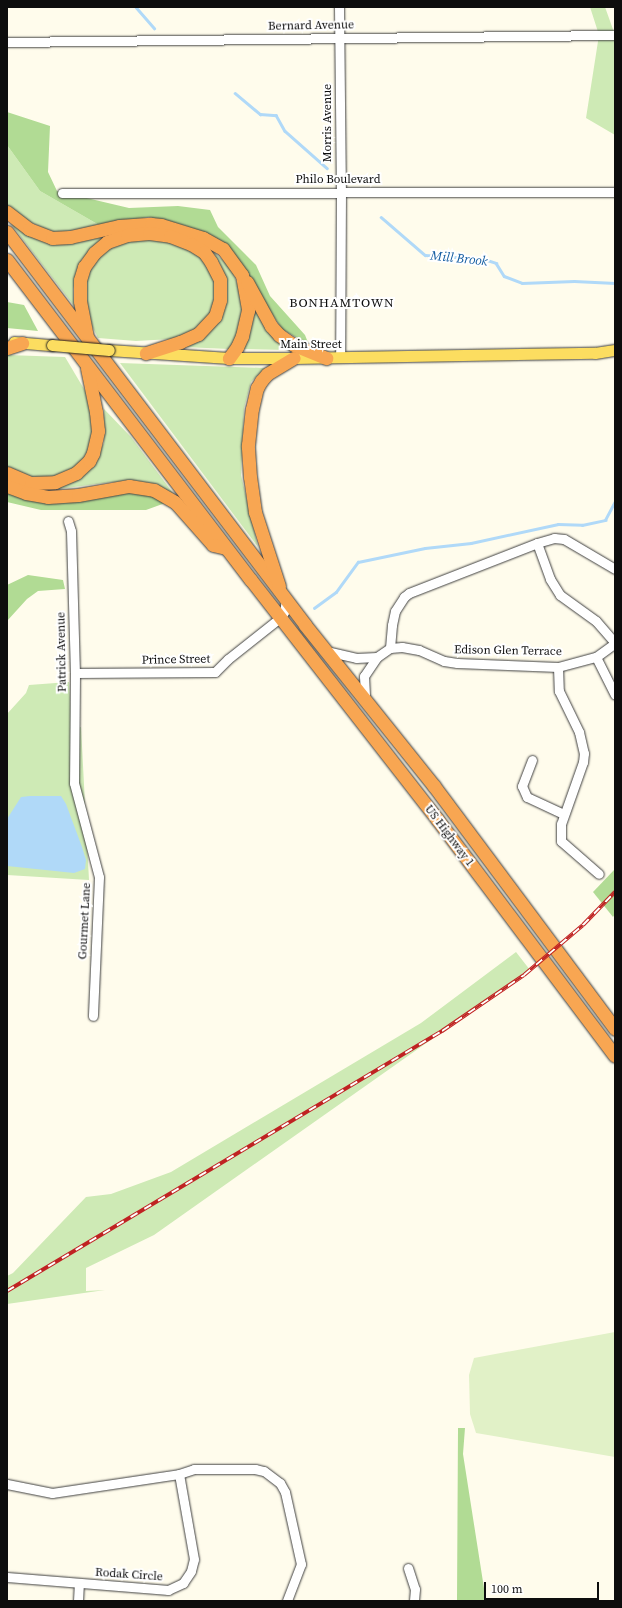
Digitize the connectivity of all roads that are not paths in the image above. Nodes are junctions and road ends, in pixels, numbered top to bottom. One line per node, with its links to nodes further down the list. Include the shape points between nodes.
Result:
1 (339, 7): 3 (street, Morris Avenue)
2 (615, 35): 3 (street, Bernard Avenue)
3 (340, 38): 4 (street, Bernard Avenue); 5 (street, Morris Avenue)
4 (7, 42)
5 (341, 192): 6 (street, Philo Boulevard); 7 (street, Philo Boulevard); 20 (street, Morris Avenue)
6 (615, 192)
7 (62, 193)
8 (7, 212): 11 (highway, via 29,229 52,238 70,237 130,224 161,225 203,238 223,249)
9 (7, 232): 13 (highway)
10 (7, 260): 21 (highway, US Highway 1)
11 (242, 275): 18 (highway, via 247,318 237,348); 20 (highway, via 275,331 289,343)
12 (7, 341): 14 (main road, Main Street)
13 (88, 341): 17 (highway, via 80,301 80,280 84,267 94,253 107,242 127,235 170,236 204,252 220,280 220,300 213,320 198,334); 28 (highway)
14 (22, 343): 15 (highway); 17 (main road, Main Street, bridge)
15 (7, 348)
16 (615, 350): 20 (main road, Main Street, via 595,353)
17 (146, 353): 18 (main road, Main Street)
18 (229, 358): 19 (main road, Main Street)
19 (294, 358): 20 (main road, Main Street); 28 (highway, via 270,372 257,388 248,445 255,512)
20 (333, 358)
21 (86, 365): 22 (highway, via 98,431 93,453 88,461 76,473 55,482 31,482); 26 (highway, US Highway 1)
22 (7, 474)
23 (7, 486): 26 (highway, via 48,497 78,495 129,486 154,490 175,502 213,545)
24 (68, 521): 36 (street, Patrick Avenue, via 71,531)
25 (537, 542): 27 (street, via 554,538 564,539); 30 (street, via 550,578 560,595 596,621); 31 (street, via 409,593 396,611)
26 (226, 548): 29 (highway, US Highway 1)
27 (615, 569)
28 (284, 597): 29 (street, via 284,612); 32 (highway)
29 (281, 617): 36 (street, Prince Street, via 215,672); 45 (highway, US Highway 1, via 437,819)
30 (615, 643): 34 (street, Edison Glen Terrace)
31 (390, 648): 33 (street); 35 (street, Edison Glen Terrace, via 419,650 444,661 457,663)
32 (326, 651): 33 (street, via 356,658); 38 (highway)
33 (377, 657): 38 (street, via 364,676)
34 (596, 657): 35 (street, Edison Glen Terrace); 37 (street)
35 (558, 667): 41 (street, via 559,692 579,732 584,753 582,766)
36 (75, 673): 40 (street, Patrick Avenue)
37 (615, 695)
38 (365, 701): 44 (highway, via 434,786)
39 (532, 760): 41 (street, via 522,786 527,797)
40 (74, 783): 43 (street, Gourmet Lane, via 99,877)
41 (563, 814): 42 (street, via 561,841)
42 (599, 874)
43 (93, 1016)
44 (615, 1029)
45 (606, 1045): 46 (highway, US Highway 1); 47 (highway)
46 (615, 1056)
47 (615, 1059)
48 (179, 1474): 49 (street, via 52,1493); 52 (street, Rodak Circle, via 194,1559 191,1571 183,1584 168,1590); 54 (street, via 194,1470 255,1469 264,1471 280,1483 285,1492 300,1564)
49 (7, 1484)
50 (408, 1568): 55 (street, via 415,1589)
51 (7, 1577): 52 (street, Rodak Circle)
52 (79, 1583): 53 (street)
53 (78, 1601)
54 (287, 1601)
55 (414, 1601)

